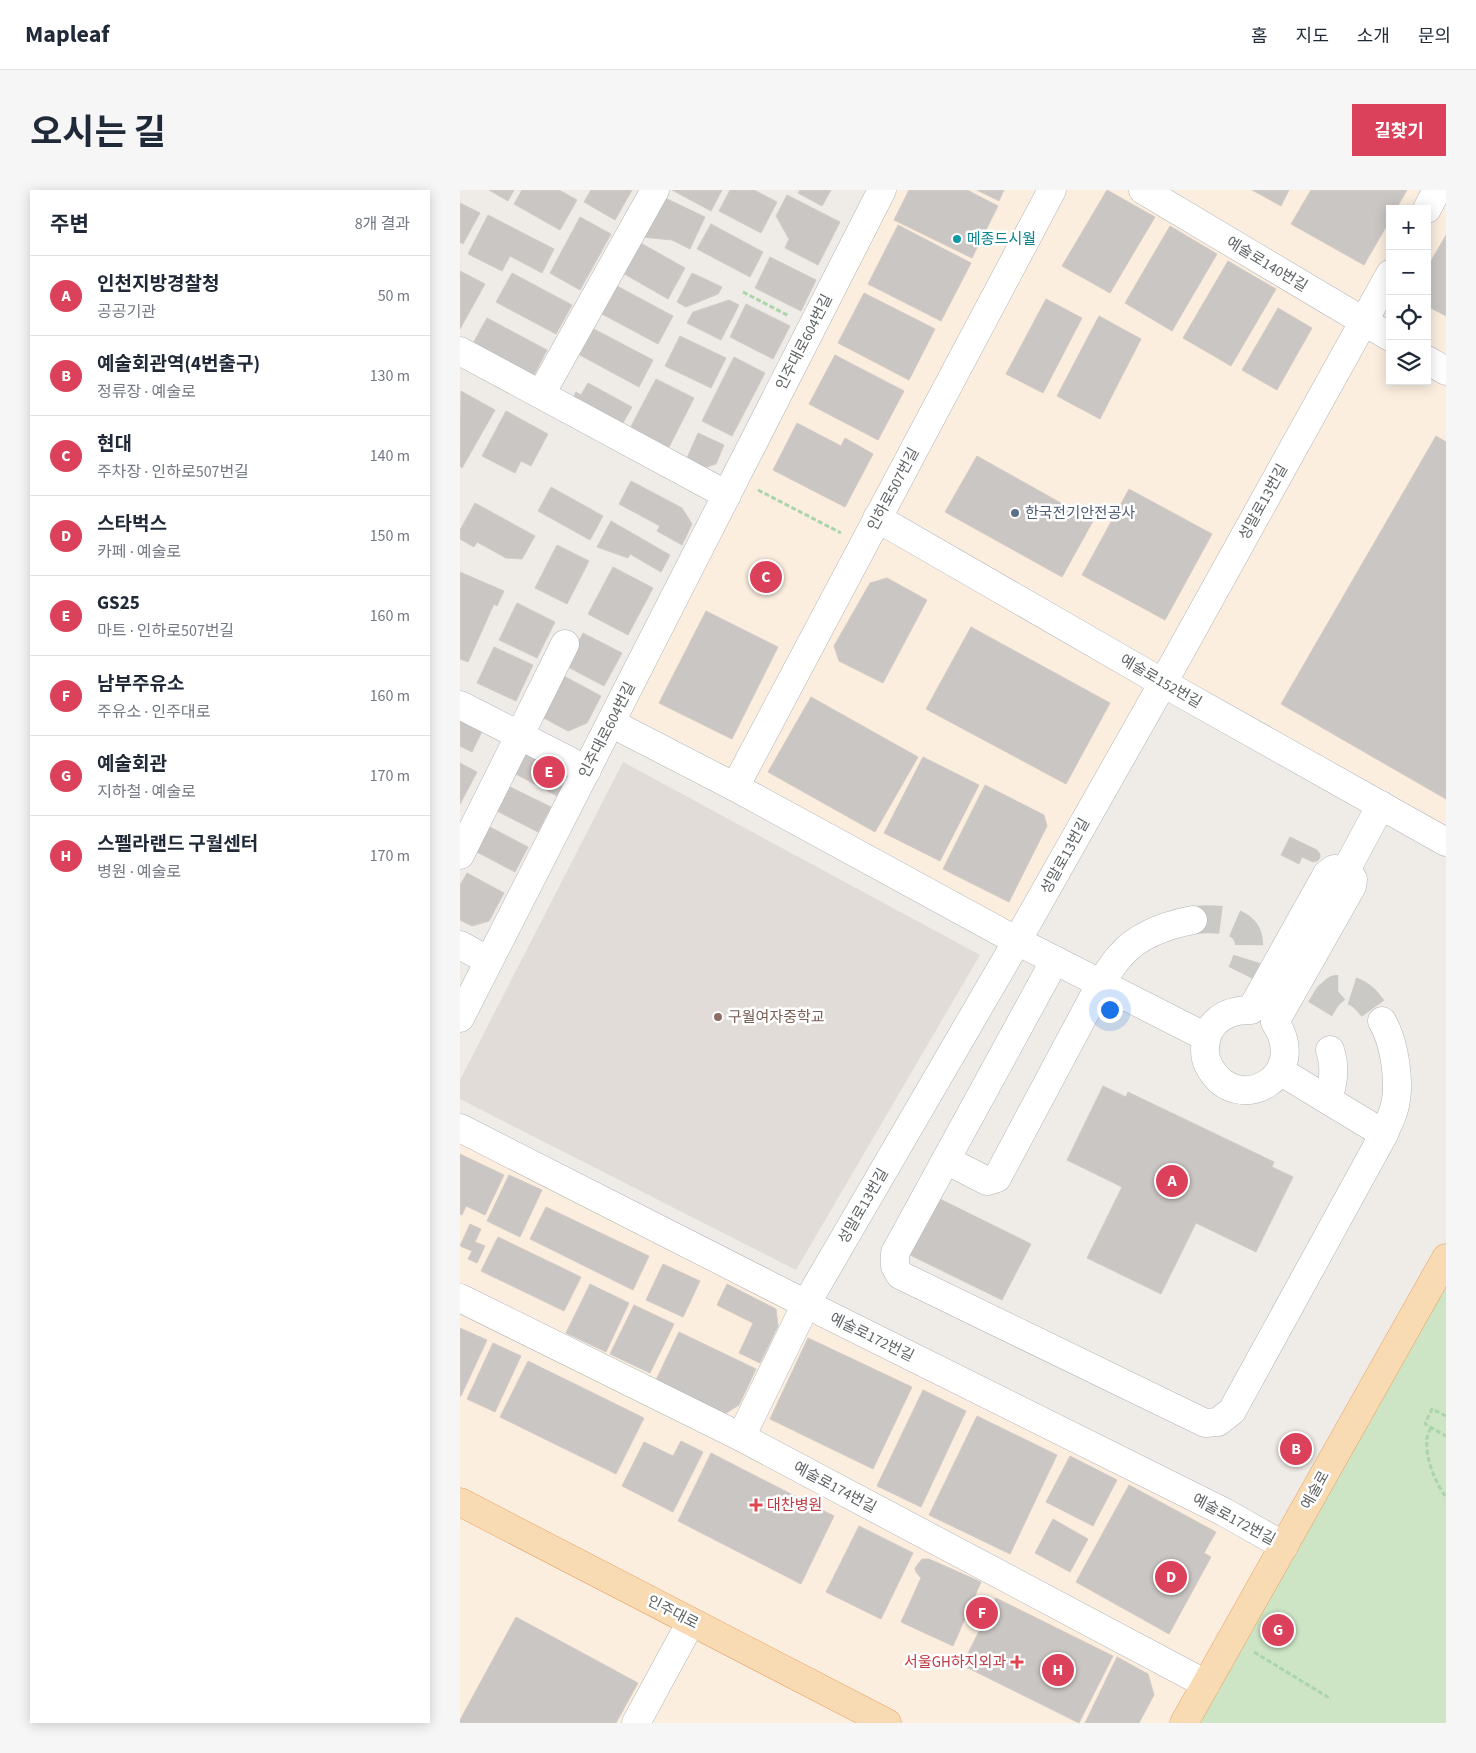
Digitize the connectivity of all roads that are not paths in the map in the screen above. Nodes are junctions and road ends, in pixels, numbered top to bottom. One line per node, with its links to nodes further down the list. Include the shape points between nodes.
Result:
1 (655, 190): 13 (street)
2 (882, 190): 14 (street, 인주대로604번길)
3 (1052, 190): 15 (street, 인하로507번길)
4 (1143, 190): 8 (street, 예술로140번길)
5 (1437, 190): 6 (street)
6 (1429, 205)
7 (1386, 281): 8 (street, 성말로13번길)
8 (1363, 321): 9 (street, 예술로140번길); 17 (street, 성말로13번길)
9 (1386, 335)
10 (460, 351): 13 (street)
11 (1431, 362): 12 (street)
12 (1446, 371)
13 (541, 394): 14 (street)
14 (731, 486): 19 (street, 인주대로604번길)
15 (878, 518): 17 (street, 예술로152번길); 22 (street, 인하로507번길)
16 (564, 644): 20 (street)
17 (1163, 683): 23 (street, 예술로152번길); 28 (street, 성말로13번길)
18 (460, 704): 20 (street)
19 (611, 723): 21 (street, 인주대로604번길); 22 (street)
20 (520, 734): 21 (street); 25 (street)
21 (586, 770): 31 (street, 인주대로604번길)
22 (735, 787): 28 (street)
23 (1381, 805): 24 (street, 예술로152번길); 26 (street)
24 (1446, 842)
25 (460, 855)
26 (1346, 870): 35 (street, via 1327,874 1250,1010 1236,1010 1223,1016); 37 (street, via 1353,879 1352,886 1275,1022 1286,1046)
27 (1193, 920): 32 (street, via 1138,939 1121,954)
28 (1017, 940): 30 (street); 44 (street, 성말로13번길)
29 (460, 946): 31 (street)
30 (1055, 960): 32 (street); 41 (street)
31 (489, 961): 33 (street, 인주대로604번길)
32 (1101, 983): 35 (street); 41 (street, via 997,1178 987,1181)
33 (460, 1018)
34 (1382, 1021): 40 (street, via 1396,1065 1394,1108)
35 (1206, 1037): 37 (street, via 1207,1064 1224,1084 1248,1090 1261,1087)
36 (1330, 1050): 38 (street, via 1334,1079)
37 (1280, 1072): 38 (street)
38 (1328, 1100): 40 (street)
39 (460, 1128): 44 (street, 예술로172번길)
40 (1384, 1134): 41 (street, via 1232,1411 1218,1422 1205,1423 900,1274 895,1253)
41 (946, 1160)
42 (1446, 1258): 47 (main road, 예술로)
43 (460, 1298): 45 (street, 예술로174번길)
44 (806, 1304): 45 (street, 성말로13번길); 47 (street, 예술로172번길, via 1224,1512)
45 (741, 1437): 49 (street, 예술로174번길)
46 (460, 1502): 48 (main road, 인주대로)
47 (1284, 1546): 49 (main road, 예술로)
48 (691, 1622): 50 (street); 51 (main road, 인주대로)
49 (1206, 1684): 52 (main road, 예술로)
50 (636, 1723)
51 (887, 1723)
52 (1184, 1723)

